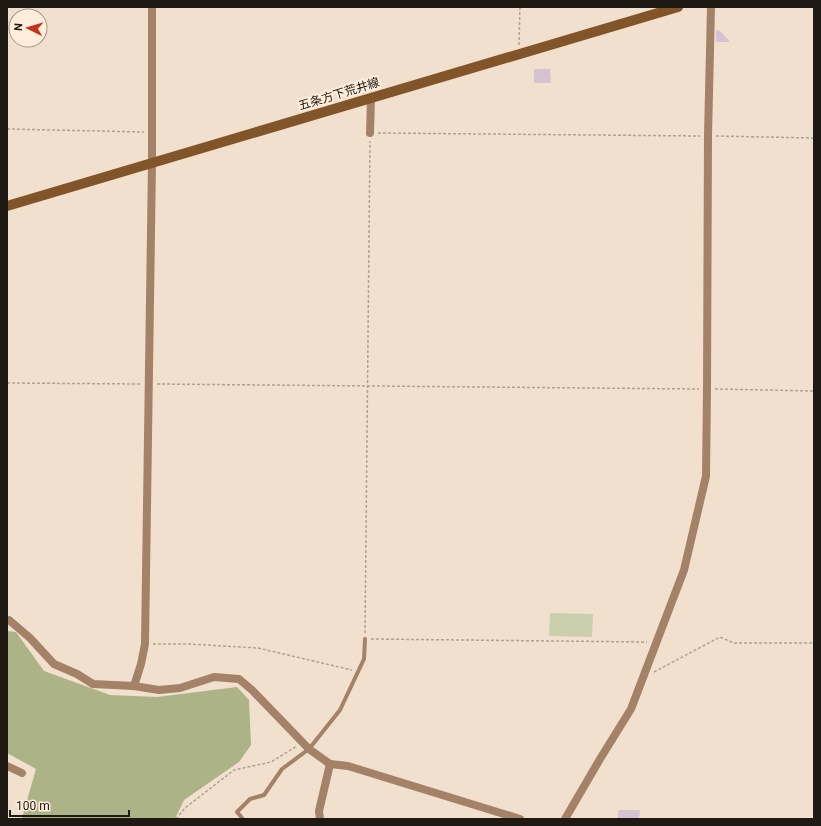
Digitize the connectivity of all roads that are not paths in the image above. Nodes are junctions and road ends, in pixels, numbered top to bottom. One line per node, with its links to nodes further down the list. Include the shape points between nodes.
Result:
1 (152, 7): 6 (street)
2 (678, 7): 4 (main road, 五条方下荒井線)
3 (711, 7): 18 (street, via 706,476 684,570 631,709)
4 (371, 98): 5 (street); 6 (main road, 五条方下荒井線)
5 (370, 133)
6 (152, 163): 7 (main road, 五条方下荒井線); 10 (street, via 145,644)
7 (7, 206)
8 (7, 621): 10 (street, via 30,638 54,664 93,684)
9 (365, 639): 11 (lane, via 364,660 340,710)
10 (134, 686): 11 (street, via 159,690 180,688 214,677 239,680 252,690)
11 (309, 749): 12 (street); 15 (lane, via 282,769 264,795 250,799 237,812)
12 (330, 764): 16 (street, via 319,811); 17 (street, via 348,766)
13 (7, 766): 14 (street)
14 (22, 774)
15 (243, 819)
16 (320, 819)
17 (520, 819)
18 (565, 819)

